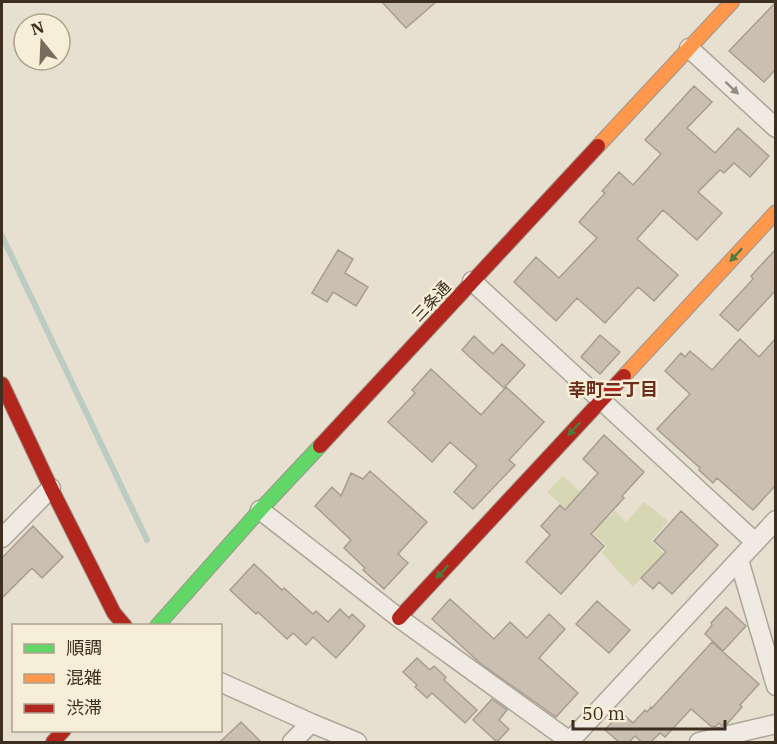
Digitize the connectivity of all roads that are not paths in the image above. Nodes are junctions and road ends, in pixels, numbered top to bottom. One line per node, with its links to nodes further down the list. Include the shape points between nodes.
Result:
1 (732, 2): 2 (street, 三条通)
2 (689, 48): 3 (street, one-way to 3); 5 (street, 三条通)
3 (776, 128)
4 (776, 212): 7 (street, one-way to 7)
5 (472, 281): 7 (street); 9 (street, 三条通)
6 (2, 384): 8 (street)
7 (601, 400): 12 (street); 14 (street, one-way to 14)
8 (51, 488): 11 (street); 15 (street, via 114,613)
9 (260, 510): 14 (street); 16 (street, 三条通)
10 (776, 520): 12 (street)
11 (2, 538)
12 (755, 542): 13 (street)
13 (739, 560): 18 (street); 23 (street)
14 (399, 618): 23 (street)
15 (123, 624)
16 (160, 624)
17 (222, 683): 19 (street)
18 (776, 686)
19 (311, 723): 21 (street); 22 (street)
20 (776, 724): 24 (street)
21 (292, 742)
22 (357, 742)
23 (570, 742)
24 (699, 742)

